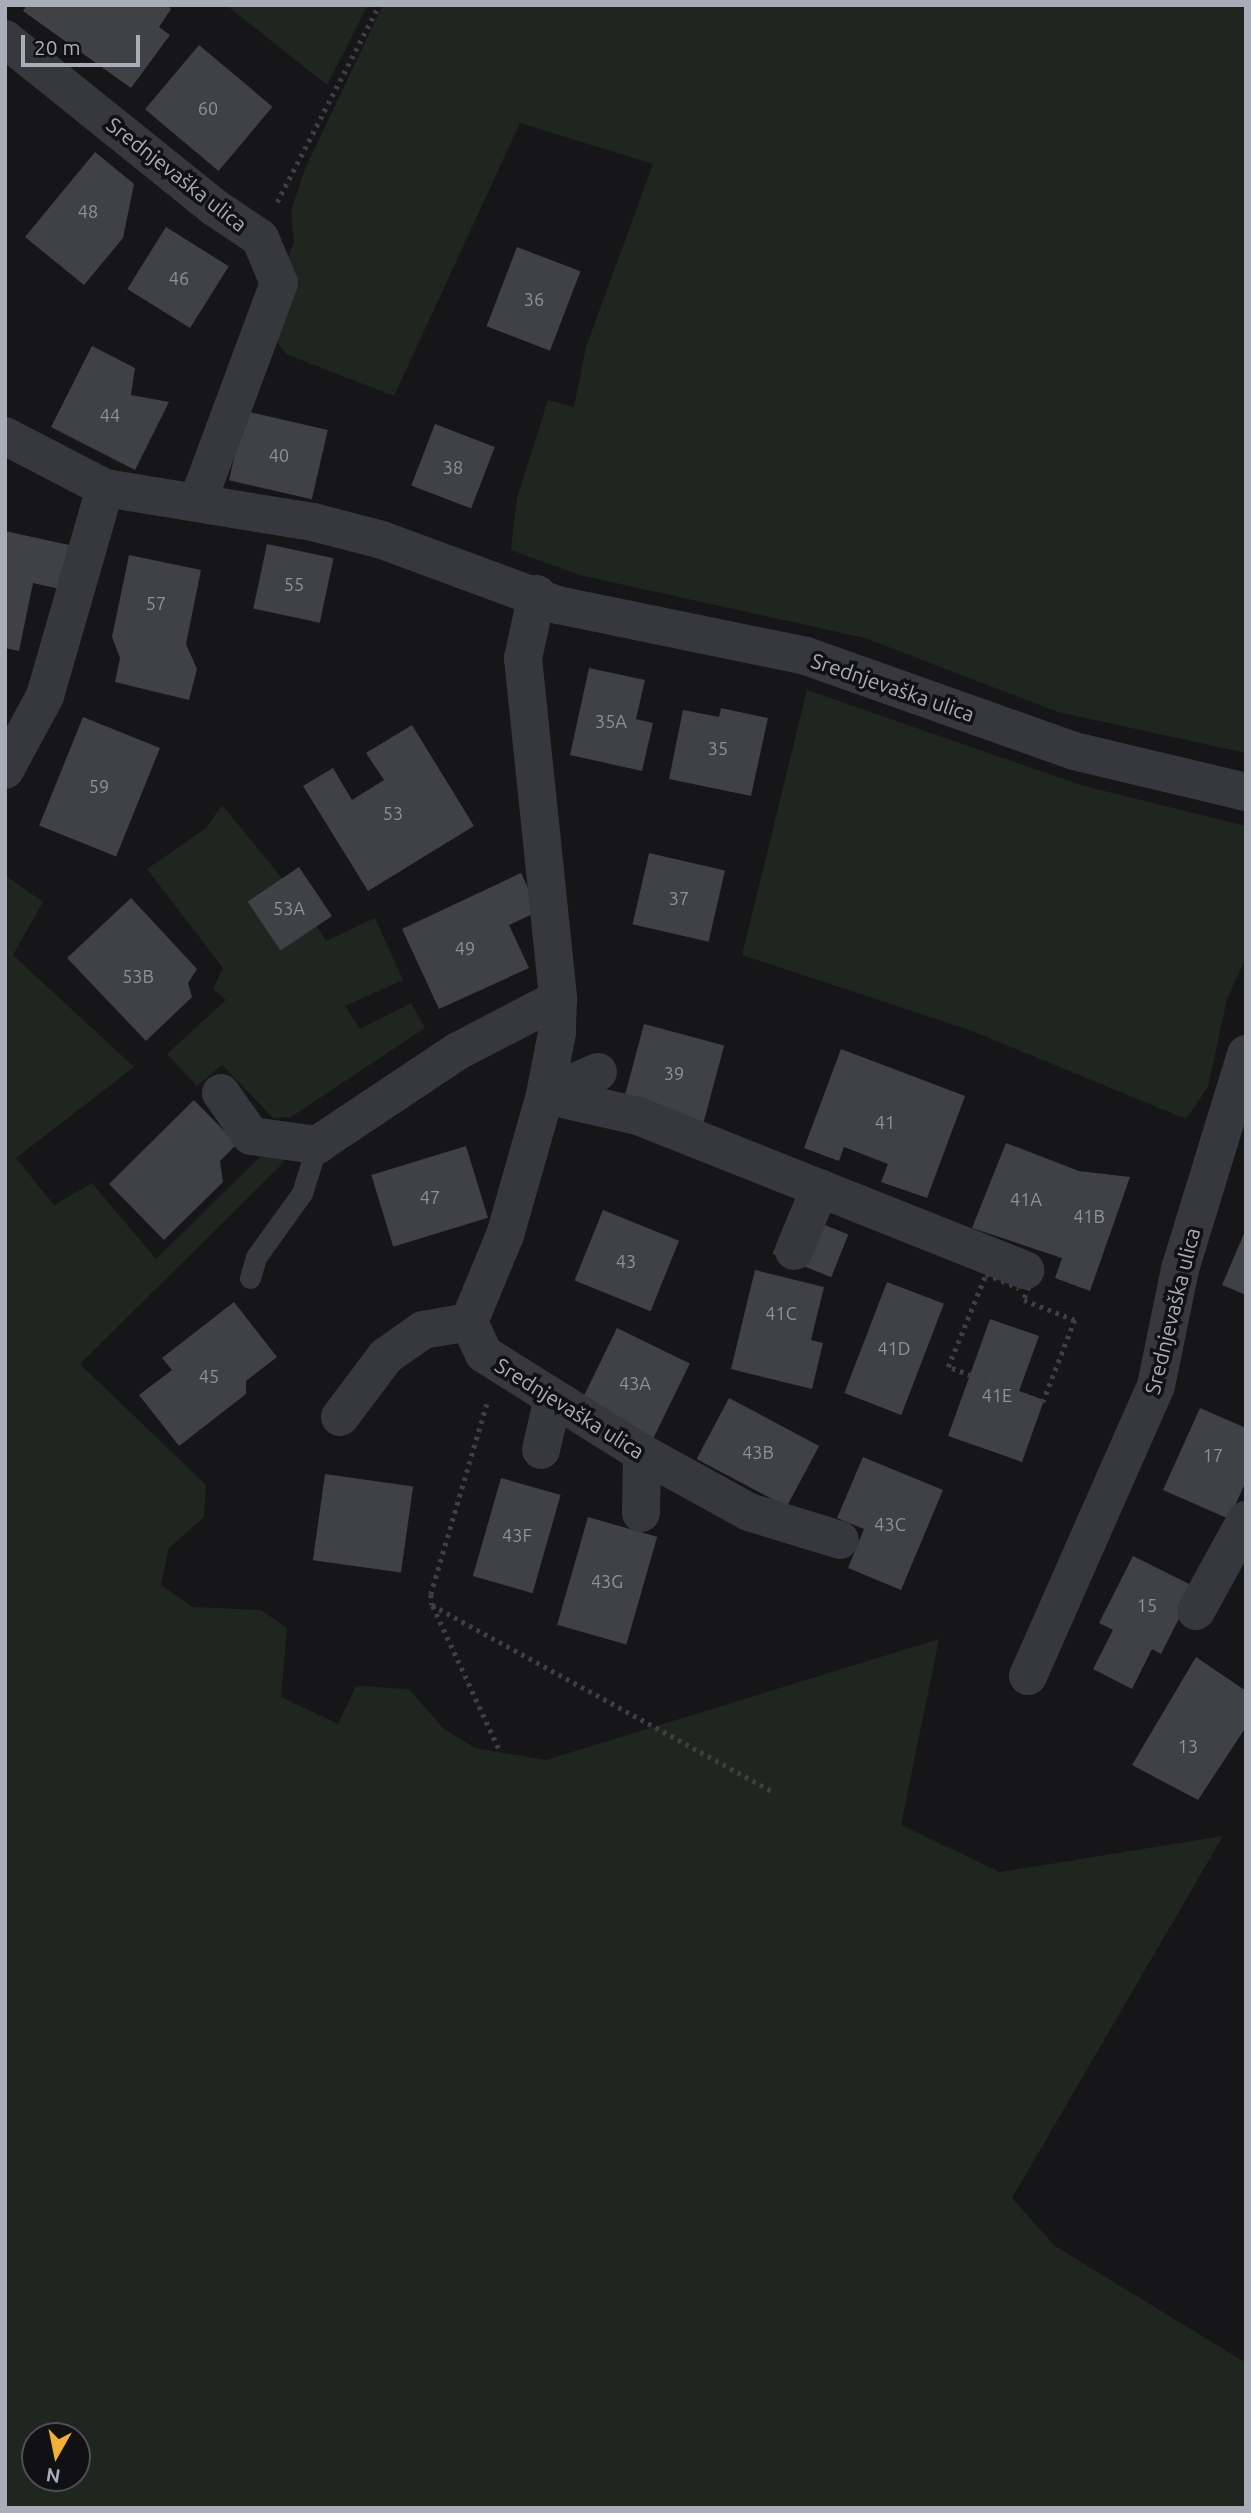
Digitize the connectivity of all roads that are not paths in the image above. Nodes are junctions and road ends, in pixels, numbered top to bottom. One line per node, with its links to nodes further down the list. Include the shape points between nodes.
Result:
1 (5, 39): 4 (street, Srednjevaška ulica, via 214,207 260,238 279,283)
2 (5, 436): 3 (street, Srednjevaška ulica)
3 (105, 488): 4 (street, Srednjevaška ulica); 6 (street, via 44,696)
4 (198, 501): 5 (street, Srednjevaška ulica, via 237,513 313,522 382,540)
5 (537, 594): 7 (street, Srednjevaška ulica, via 558,605 806,656 1074,751); 8 (street, via 523,657)
6 (5, 770)
7 (1246, 792)
8 (558, 999): 12 (street); 13 (street, via 458,1051)
9 (1246, 1054): 27 (street, Srednjevaška ulica, via 1180,1269 1156,1386)
10 (598, 1072): 12 (street)
11 (221, 1093): 13 (street, via 251,1136)
12 (545, 1096): 14 (street, via 638,1116); 18 (street)
13 (317, 1145): 17 (lane, via 302,1193 256,1257)
14 (820, 1188): 15 (street); 16 (street)
15 (794, 1251)
16 (1025, 1270)
17 (250, 1278)
18 (477, 1338): 19 (street, Srednjevaška ulica); 20 (street, via 423,1330 386,1356)
19 (553, 1398): 21 (street); 22 (street, Srednjevaška ulica)
20 (341, 1417)
21 (541, 1450)
22 (642, 1454): 23 (street); 25 (street, Srednjevaška ulica)
23 (641, 1513)
24 (1246, 1520): 26 (street)
25 (840, 1540)
26 (1196, 1611)
27 (1028, 1676)

